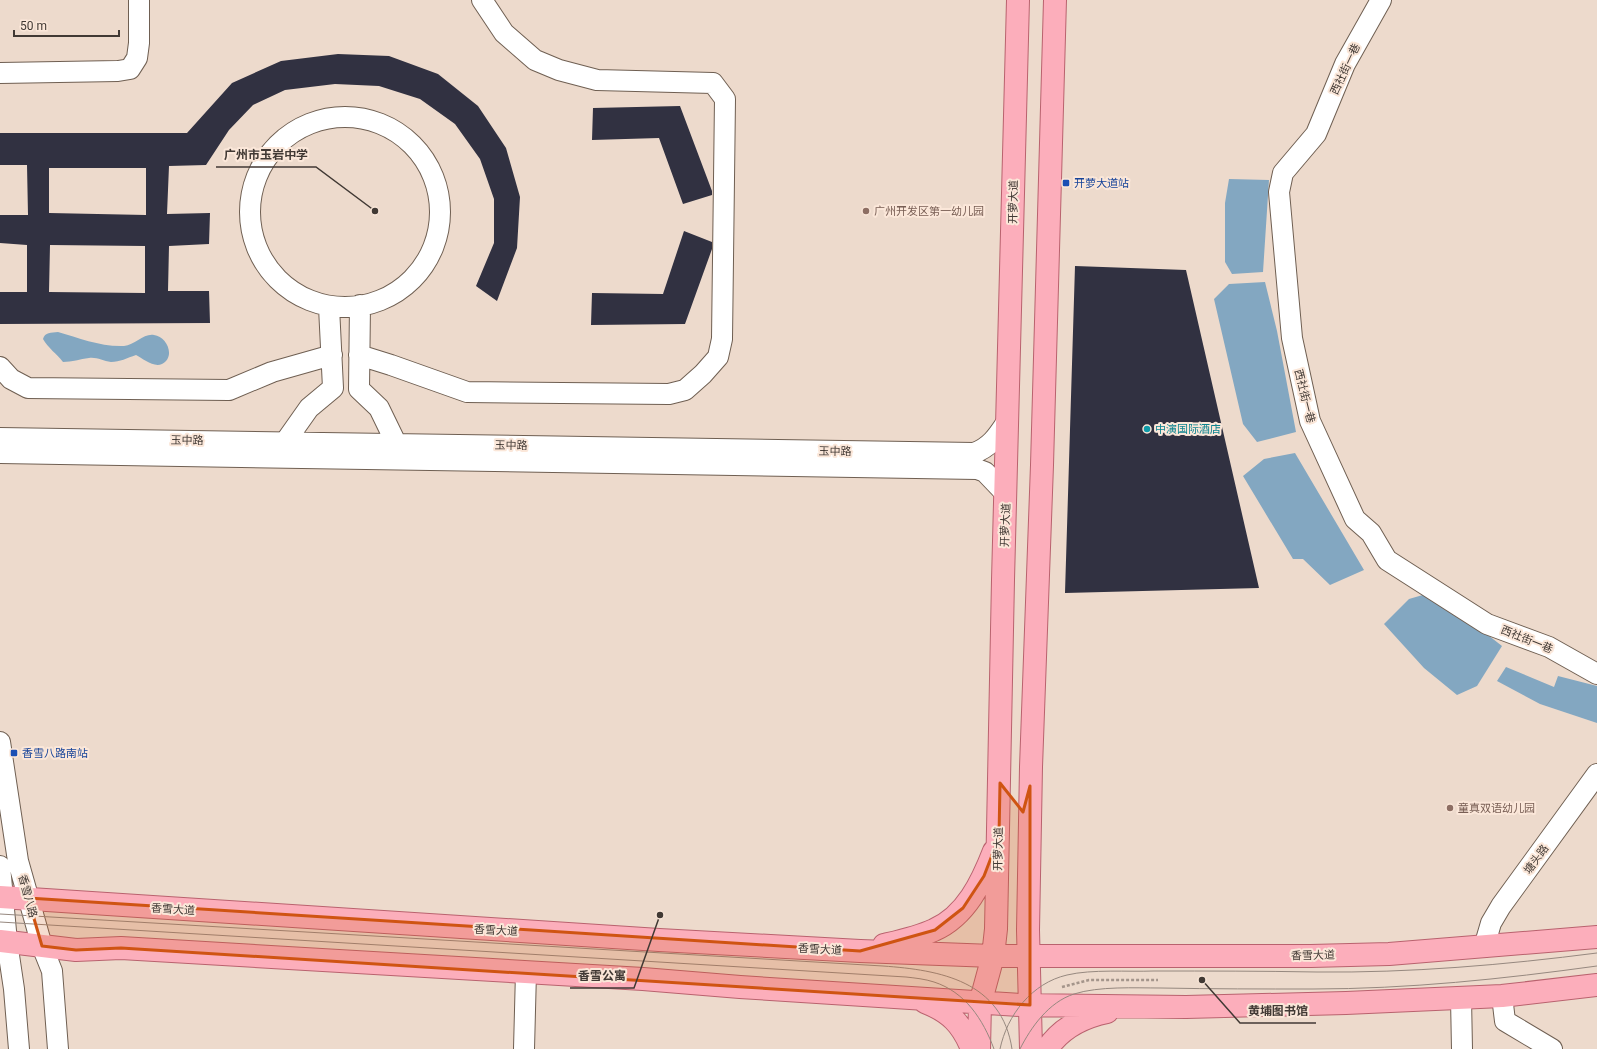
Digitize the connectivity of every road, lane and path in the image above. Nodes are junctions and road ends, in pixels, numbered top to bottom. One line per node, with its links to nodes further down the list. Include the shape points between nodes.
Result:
1 (139, 0): 6 (street, via 139,43 137,58 130,69)
2 (482, 0): 10 (street, via 504,33 535,60 559,70 597,80 713,83 725,99 722,339 718,357 685,390 669,394 467,392)
3 (1018, 0): 12 (main road, 开萝大道)
4 (1055, 0): 22 (main road)
5 (1381, 0): 18 (street, 西社街一巷, via 1345,64 1316,134 1283,173 1279,192 1292,338 1310,421 1355,519 1371,533 1386,560 1487,624 1549,647)
6 (0, 73)
7 (360, 305): 8 (street); 8 (street, via 384,298 406,284 423,265 435,242 440,218 438,192 430,168 415,147 395,131 372,120 347,117 321,119 297,129 277,144 262,164 252,188 249,213 253,239 264,262 280,281 301,296); 10 (street)
8 (329, 307): 9 (street)
9 (332, 355): 11 (street, via 272,372 228,390 28,388 11,379); 14 (street, via 333,388 309,408)
10 (359, 356): 15 (street, via 359,389 379,408)
11 (0, 367)
12 (1008, 420): 15 (street, 玉中路, via 995,440 974,453); 17 (main road, 开萝大道)
13 (0, 438): 14 (street, 玉中路)
14 (285, 442): 15 (street, 玉中路)
15 (396, 443)
16 (0, 453): 17 (street, 玉中路, via 977,469 986,472)
17 (1006, 494): 21 (main road, 开萝大道)
18 (1597, 674)
19 (0, 742): 26 (street, 香雪八路, via 18,861)
20 (1597, 774): 30 (street, 塘头路, via 1501,906 1491,923)
21 (1000, 783): 22 (main road, via 1013,802 1019,806 1026,802); 23 (main road, 开萝大道)
22 (1030, 786): 33 (main road)
23 (999, 837): 31 (main road, via 984,876 972,896 950,921 911,938); 32 (main road, 开萝大道)
24 (0, 866): 25 (street, 香雪八路)
25 (2, 897): 26 (main road, 香雪大道); 28 (street, 香雪八路)
26 (28, 898): 29 (street, 香雪八路); 31 (main road, 香雪大道, via 483,929)
27 (1597, 937): 30 (main road, 香雪大道)
28 (4, 942): 29 (main road); 44 (street, 香雪八路, via 14,989)
29 (42, 946): 34 (main road, via 76,950 121,948); 45 (street, 香雪八路, via 52,971)
30 (1484, 947): 33 (main road, 香雪大道, via 1389,954 1311,956)
31 (860, 951): 32 (main road, 香雪大道)
32 (993, 956): 33 (main road, 香雪大道); 41 (main road, 开萝大道)
33 (1028, 956): 42 (main road)
34 (526, 972): 40 (main road); 46 (street)
35 (1158, 980): 37 (path, via 1089,980)
36 (1597, 985): 38 (main road)
37 (1060, 988)
38 (1502, 996): 39 (main road); 52 (street, via 1505,1021)
39 (1461, 998): 43 (main road, via 1278,1005); 51 (street)
40 (916, 999): 41 (main road); 47 (main road, via 954,1018)
41 (980, 1004): 42 (main road); 48 (main road, 开萝大道)
42 (1030, 1006): 43 (main road); 49 (main road)
43 (1130, 1007): 50 (main road, via 1081,1020 1054,1039)
44 (19, 1049)
45 (58, 1049)
46 (524, 1049)
47 (972, 1049)
48 (979, 1049)
49 (1031, 1049)
50 (1047, 1049)
51 (1462, 1049)
52 (1552, 1049)

